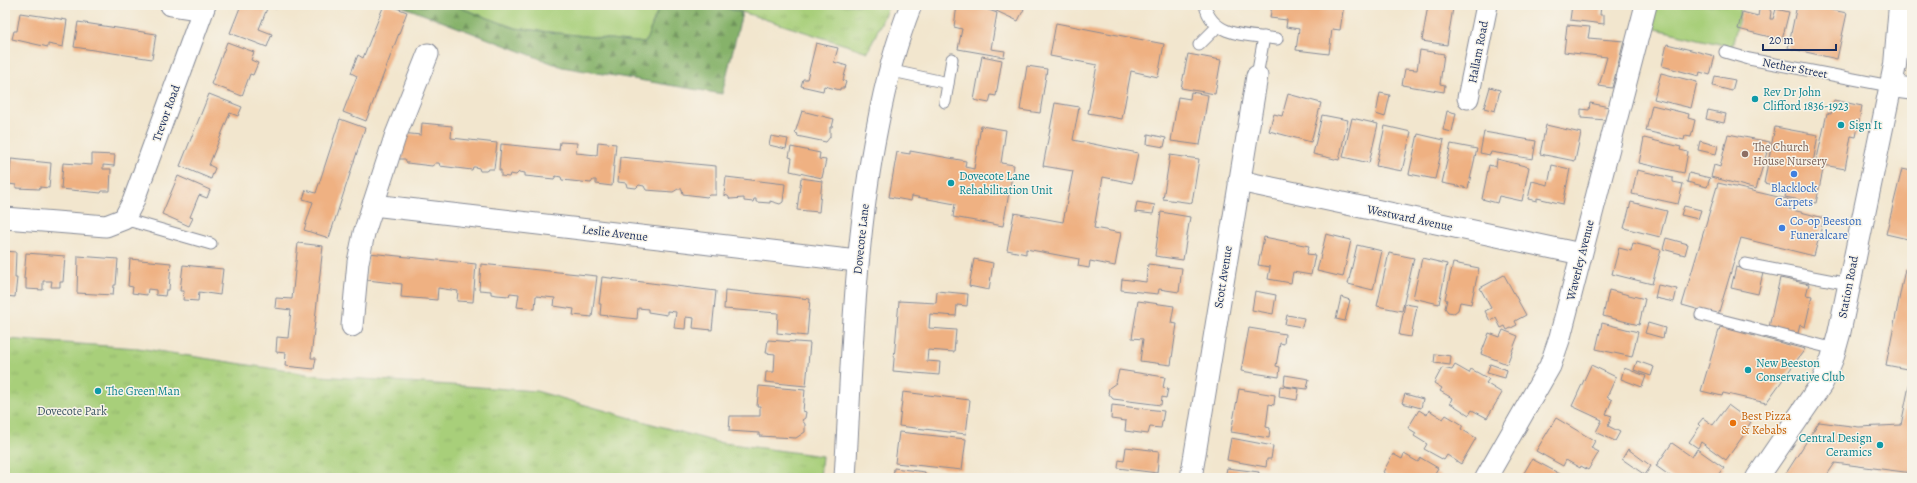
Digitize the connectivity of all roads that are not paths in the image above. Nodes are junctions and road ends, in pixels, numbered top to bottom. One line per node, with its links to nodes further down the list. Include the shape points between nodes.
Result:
1 (171, 5): 7 (street)
2 (910, 5): 15 (street, Dovecote Lane)
3 (1204, 5): 8 (lane, via 1207,16)
4 (1487, 5): 20 (street, Hallam Road)
5 (1646, 5): 27 (street, Waverley Avenue)
6 (1900, 5): 18 (main road, Station Road, via 1895,65)
7 (204, 8): 25 (street, Trevor Road, via 134,202)
8 (1218, 27): 9 (lane, via 1228,32); 11 (lane)
9 (1264, 37): 10 (lane); 16 (lane)
10 (1277, 39)
11 (1199, 45)
12 (1725, 52): 18 (lane, Nether Street, via 1749,59)
13 (428, 54): 23 (street, via 395,137)
14 (952, 59): 17 (lane)
15 (888, 70): 17 (lane); 28 (street, Dovecote Lane, via 870,166)
16 (1257, 76): 22 (street, Scott Avenue)
17 (948, 83): 21 (lane)
18 (1890, 86): 19 (street, Nether Street); 30 (main road, Station Road)
19 (1912, 89)
20 (1468, 98)
21 (945, 102)
22 (1239, 181): 27 (street, Westward Avenue); 35 (street, Scott Avenue)
23 (373, 205): 28 (street, Leslie Avenue); 32 (street, via 358,262)
24 (5, 218): 25 (street, via 106,226)
25 (124, 219): 26 (lane)
26 (212, 244)
27 (1581, 254): 36 (street, Waverley Avenue, via 1550,366)
28 (857, 261): 34 (street, Dovecote Lane)
29 (1745, 264): 30 (lane)
30 (1849, 284): 33 (main road, Station Road)
31 (1702, 315): 33 (lane)
32 (352, 326)
33 (1835, 349): 37 (main road, Station Road, via 1822,383)
34 (845, 478)
35 (1191, 478)
36 (1486, 478)
37 (1757, 478)

